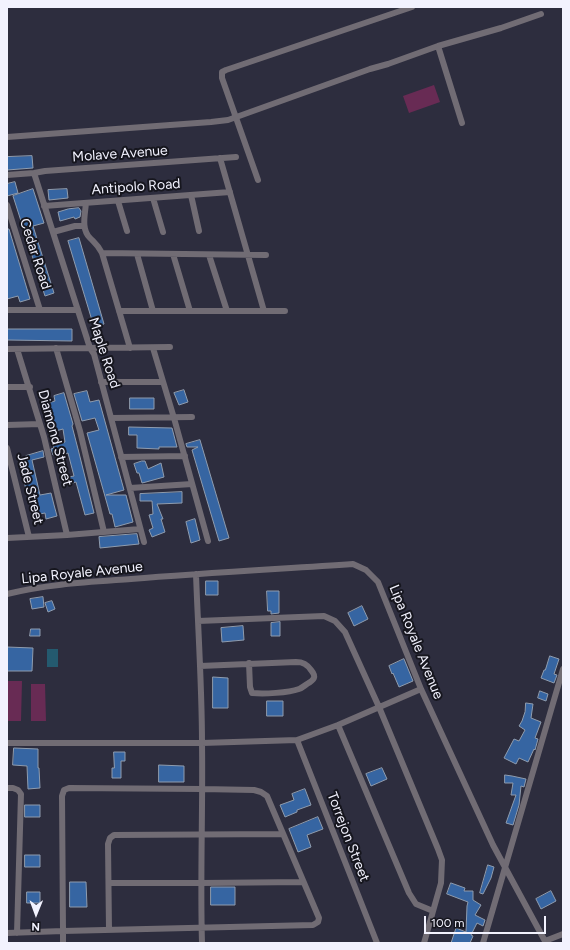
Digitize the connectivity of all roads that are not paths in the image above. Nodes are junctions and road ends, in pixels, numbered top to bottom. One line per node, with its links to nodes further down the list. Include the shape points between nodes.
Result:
1 (412, 7): 2 (street)
2 (400, 9): 5 (street, via 222,72)
3 (541, 14): 4 (street)
4 (438, 46): 5 (street); 6 (street)
5 (236, 118): 7 (street); 12 (street)
6 (462, 122)
7 (7, 137)
8 (236, 157): 9 (street, Molave Avenue)
9 (220, 158): 10 (street, Molave Avenue); 13 (street)
10 (34, 173): 11 (street, Molave Avenue); 19 (street, Maple Road)
11 (7, 176)
12 (258, 180)
13 (230, 192): 14 (street, Antipolo Road); 29 (street)
14 (191, 195): 15 (street, Antipolo Road); 22 (street)
15 (153, 198): 16 (street, Antipolo Road); 24 (street)
16 (118, 201): 17 (street, Antipolo Road); 21 (street)
17 (86, 203): 19 (street, Antipolo Road); 20 (street)
18 (7, 205): 32 (street, Cedar Road)
19 (44, 206): 23 (street, Maple Road)
20 (84, 226): 23 (street); 25 (street, via 88,237)
21 (127, 231)
22 (199, 231)
23 (53, 232): 33 (street, Maple Road)
24 (163, 232)
25 (102, 253): 26 (street); 34 (street)
26 (137, 254): 27 (street); 35 (street)
27 (174, 254): 28 (street); 36 (street)
28 (209, 255): 29 (street); 37 (street)
29 (248, 255): 30 (street); 38 (street)
30 (266, 255)
31 (7, 310): 32 (street)
32 (40, 310): 33 (street)
33 (78, 310): 42 (street, Maple Road)
34 (119, 311): 35 (street); 43 (street)
35 (153, 311): 36 (street)
36 (190, 311): 37 (street)
37 (227, 311): 38 (street)
38 (264, 311): 39 (street)
39 (285, 311)
40 (170, 347): 44 (street)
41 (56, 348): 42 (street); 46 (street); 62 (street, via 80,431)
42 (90, 348): 43 (street); 47 (street, Maple Road)
43 (130, 348): 44 (street)
44 (153, 348): 48 (street)
45 (7, 349): 46 (street)
46 (17, 349): 50 (street, Diamond Street)
47 (102, 382): 48 (street); 51 (street, Maple Road)
48 (163, 382): 52 (street)
49 (7, 387): 50 (street)
50 (30, 387): 54 (street, Diamond Street)
51 (111, 418): 52 (street); 58 (street, Maple Road)
52 (174, 418): 53 (street); 57 (street)
53 (192, 418)
54 (40, 424): 55 (street); 63 (street, Diamond Street)
55 (7, 425)
56 (7, 448): 64 (street, Jade Street)
57 (185, 456): 58 (street); 59 (street)
58 (121, 457): 60 (street, Maple Road)
59 (192, 484): 60 (street); 66 (street)
60 (130, 488): 61 (street, Maple Road)
61 (140, 529): 62 (street); 67 (street, Maple Road)
62 (104, 532): 63 (street)
63 (67, 534): 64 (street)
64 (29, 537): 65 (street)
65 (7, 538)
66 (208, 541)
67 (144, 542)
68 (196, 574): 69 (street, Lipa Royale Avenue, via 40,587); 70 (street); 74 (street, Lipa Royale Avenue, via 353,564 366,570 378,582)
69 (7, 594)
70 (198, 621): 72 (street); 75 (street, via 324,616 335,621 346,632)
71 (249, 663): 71 (street, via 303,662 308,665 314,677 300,688 260,694 252,692 250,687); 72 (street)
72 (200, 666): 79 (street)
73 (563, 669): 84 (street)
74 (421, 689): 75 (street); 84 (street, Lipa Royale Avenue)
75 (379, 707): 76 (street); 88 (street, via 442,860 441,883)
76 (338, 725): 77 (street); 88 (street, via 409,893 416,904)
77 (297, 740): 79 (street); 98 (street, Torrejon Street)
78 (7, 742): 79 (street)
79 (202, 743): 81 (street)
80 (7, 788): 92 (street, via 18,790 21,794)
81 (202, 789): 82 (street, via 261,792 267,796); 83 (street); 91 (street, via 64,790)
82 (283, 834): 83 (street); 85 (street)
83 (201, 835): 86 (street, via 114,835 108,844); 87 (street)
84 (505, 868): 95 (street, Lipa Royale Avenue); 100 (street)
85 (303, 882): 87 (street); 89 (street, via 319,918 313,925)
86 (109, 883): 87 (street); 90 (street)
87 (201, 883): 89 (street)
88 (433, 911): 99 (street)
89 (202, 928): 90 (street); 97 (street)
90 (109, 930): 91 (street)
91 (63, 931): 92 (street); 96 (street)
92 (17, 933): 93 (street)
93 (7, 934)
94 (563, 934): 95 (street)
95 (546, 942)
96 (63, 943)
97 (202, 943)
98 (377, 943)
99 (424, 943)
100 (483, 943)

